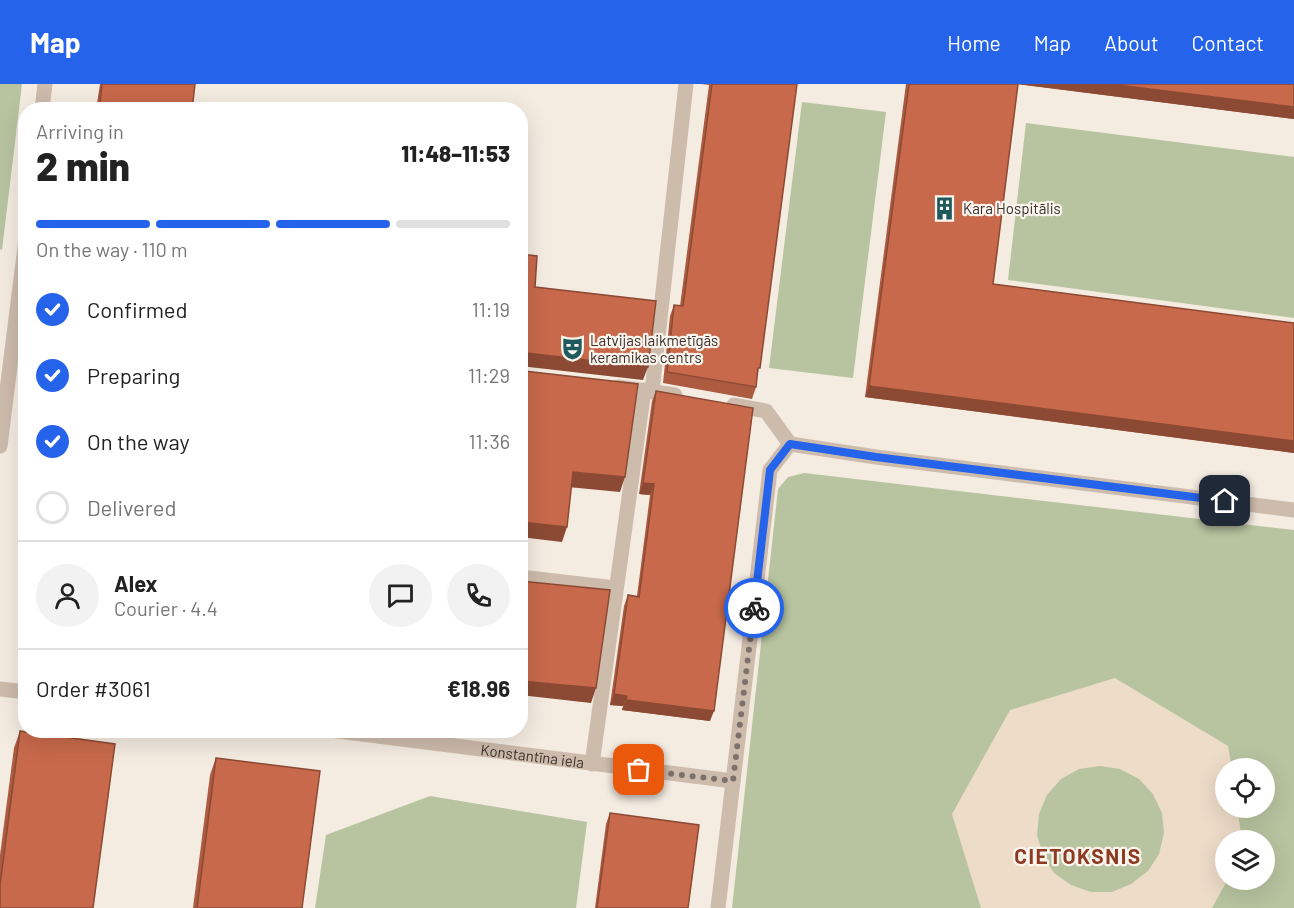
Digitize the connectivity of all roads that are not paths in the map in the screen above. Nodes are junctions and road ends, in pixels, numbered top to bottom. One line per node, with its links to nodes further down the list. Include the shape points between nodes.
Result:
1 (45, 84): 3 (street)
2 (686, 84): 6 (street)
3 (43, 102)
4 (18, 333): 10 (street)
5 (599, 385): 6 (street)
6 (648, 390): 7 (street); 13 (street)
7 (686, 397)
8 (721, 403): 9 (street, via 766,411)
9 (790, 444): 11 (street); 18 (street, via 770,470)
10 (0, 446)
11 (1294, 510)
12 (528, 578): 13 (street)
13 (615, 588): 17 (street)
14 (0, 689): 15 (street)
15 (18, 691)
16 (390, 738): 17 (street, Konstantīna iela)
17 (592, 764): 18 (street, Konstantīna iela)
18 (733, 781): 19 (street)
19 (718, 908)

